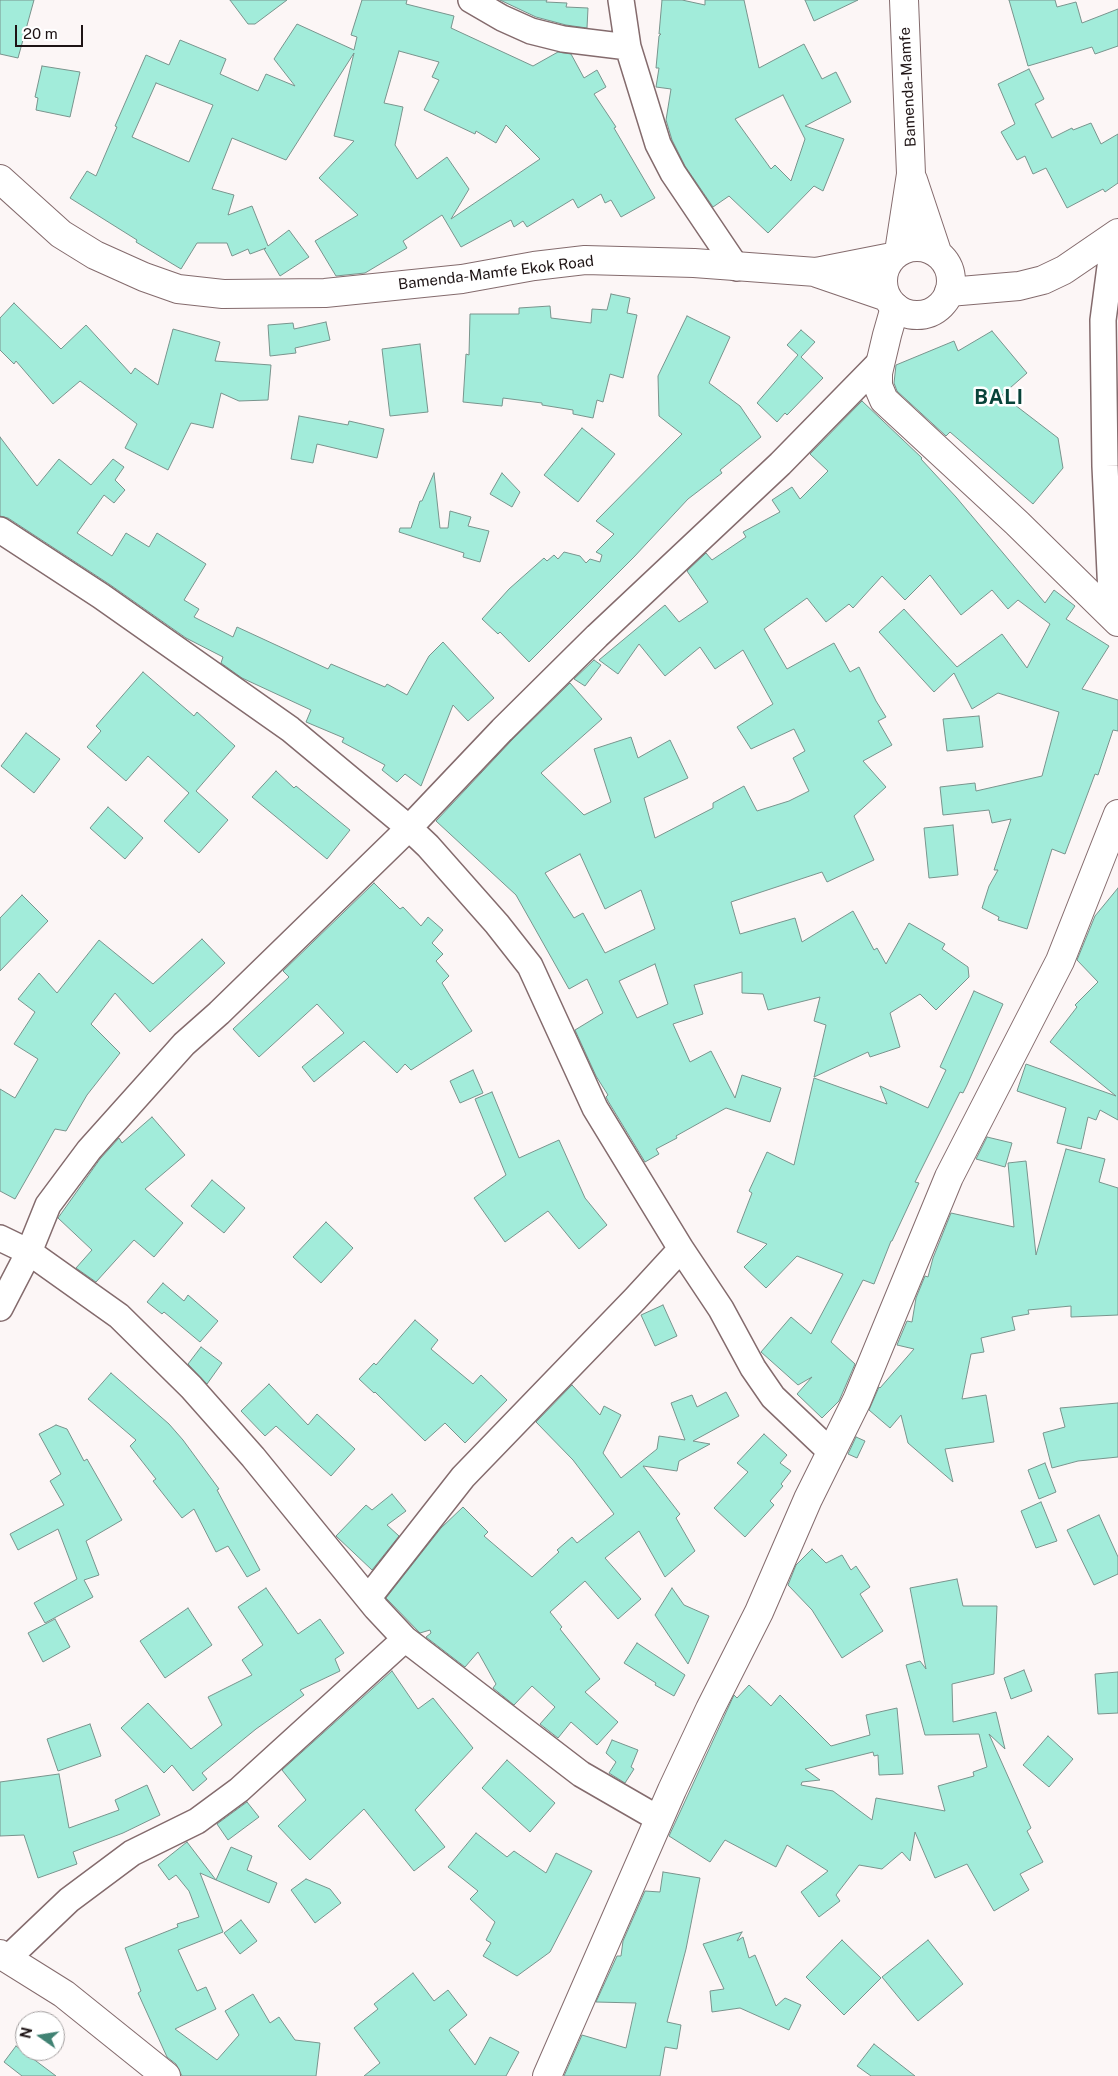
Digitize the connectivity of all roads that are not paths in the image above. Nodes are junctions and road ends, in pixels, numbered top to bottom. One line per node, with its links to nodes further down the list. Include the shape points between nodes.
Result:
1 (471, 0): 4 (street, via 531,31 564,39)
2 (621, 0): 4 (street)
3 (904, 0): 5 (main road, Bamenda-Mamfe)
4 (628, 47): 10 (street, via 658,144 673,173)
5 (911, 174): 8 (main road, Bamenda-Mamfe); 9 (main road, Bamenda-Mamfe)
6 (0, 179): 10 (main road, Bamenda-Mamfe Ekok Road, via 61,234 95,255 178,289 223,294 325,293 462,279 585,260 694,263)
7 (1116, 234): 12 (main road, via 1064,270 1042,280 1019,286); 16 (street, via 1103,320 1105,466)
8 (936, 252): 9 (main road, via 925,247 911,247); 12 (main road, Bamenda-Mamfe, via 946,263 951,277)
9 (896, 254): 11 (main road); 13 (main road, Bamenda-Mamfe, via 885,270 883,284)
10 (736, 268): 11 (main road, Bamenda-Mamfe Ekok Road)
11 (816, 272): 13 (main road)
12 (949, 292): 13 (main road, via 943,303 920,315 907,313)
13 (891, 302): 14 (main road)
14 (880, 362): 16 (main road, via 878,386 884,400); 18 (street, via 780,464 597,636)
15 (0, 530): 18 (street, via 101,596 290,729)
16 (1115, 619)
17 (1118, 814): 23 (main road, via 1060,961 948,1177)
18 (409, 828): 20 (street, via 497,924 530,966 595,1108); 21 (street, via 184,1044 68,1176 48,1205)
19 (0, 1238): 21 (street)
20 (681, 1249): 23 (street, via 773,1397); 24 (street, via 463,1477)
21 (29, 1252): 22 (street); 24 (street, via 119,1316 191,1387 253,1456)
22 (0, 1308)
23 (832, 1453): 26 (main road)
24 (368, 1597): 25 (street)
25 (405, 1638): 26 (street, via 581,1774); 27 (street, via 239,1790 197,1821 132,1853 69,1900)
26 (660, 1819): 29 (main road)
27 (3, 1956): 28 (main road, via 64,1994)
28 (166, 2076)
29 (547, 2076)

